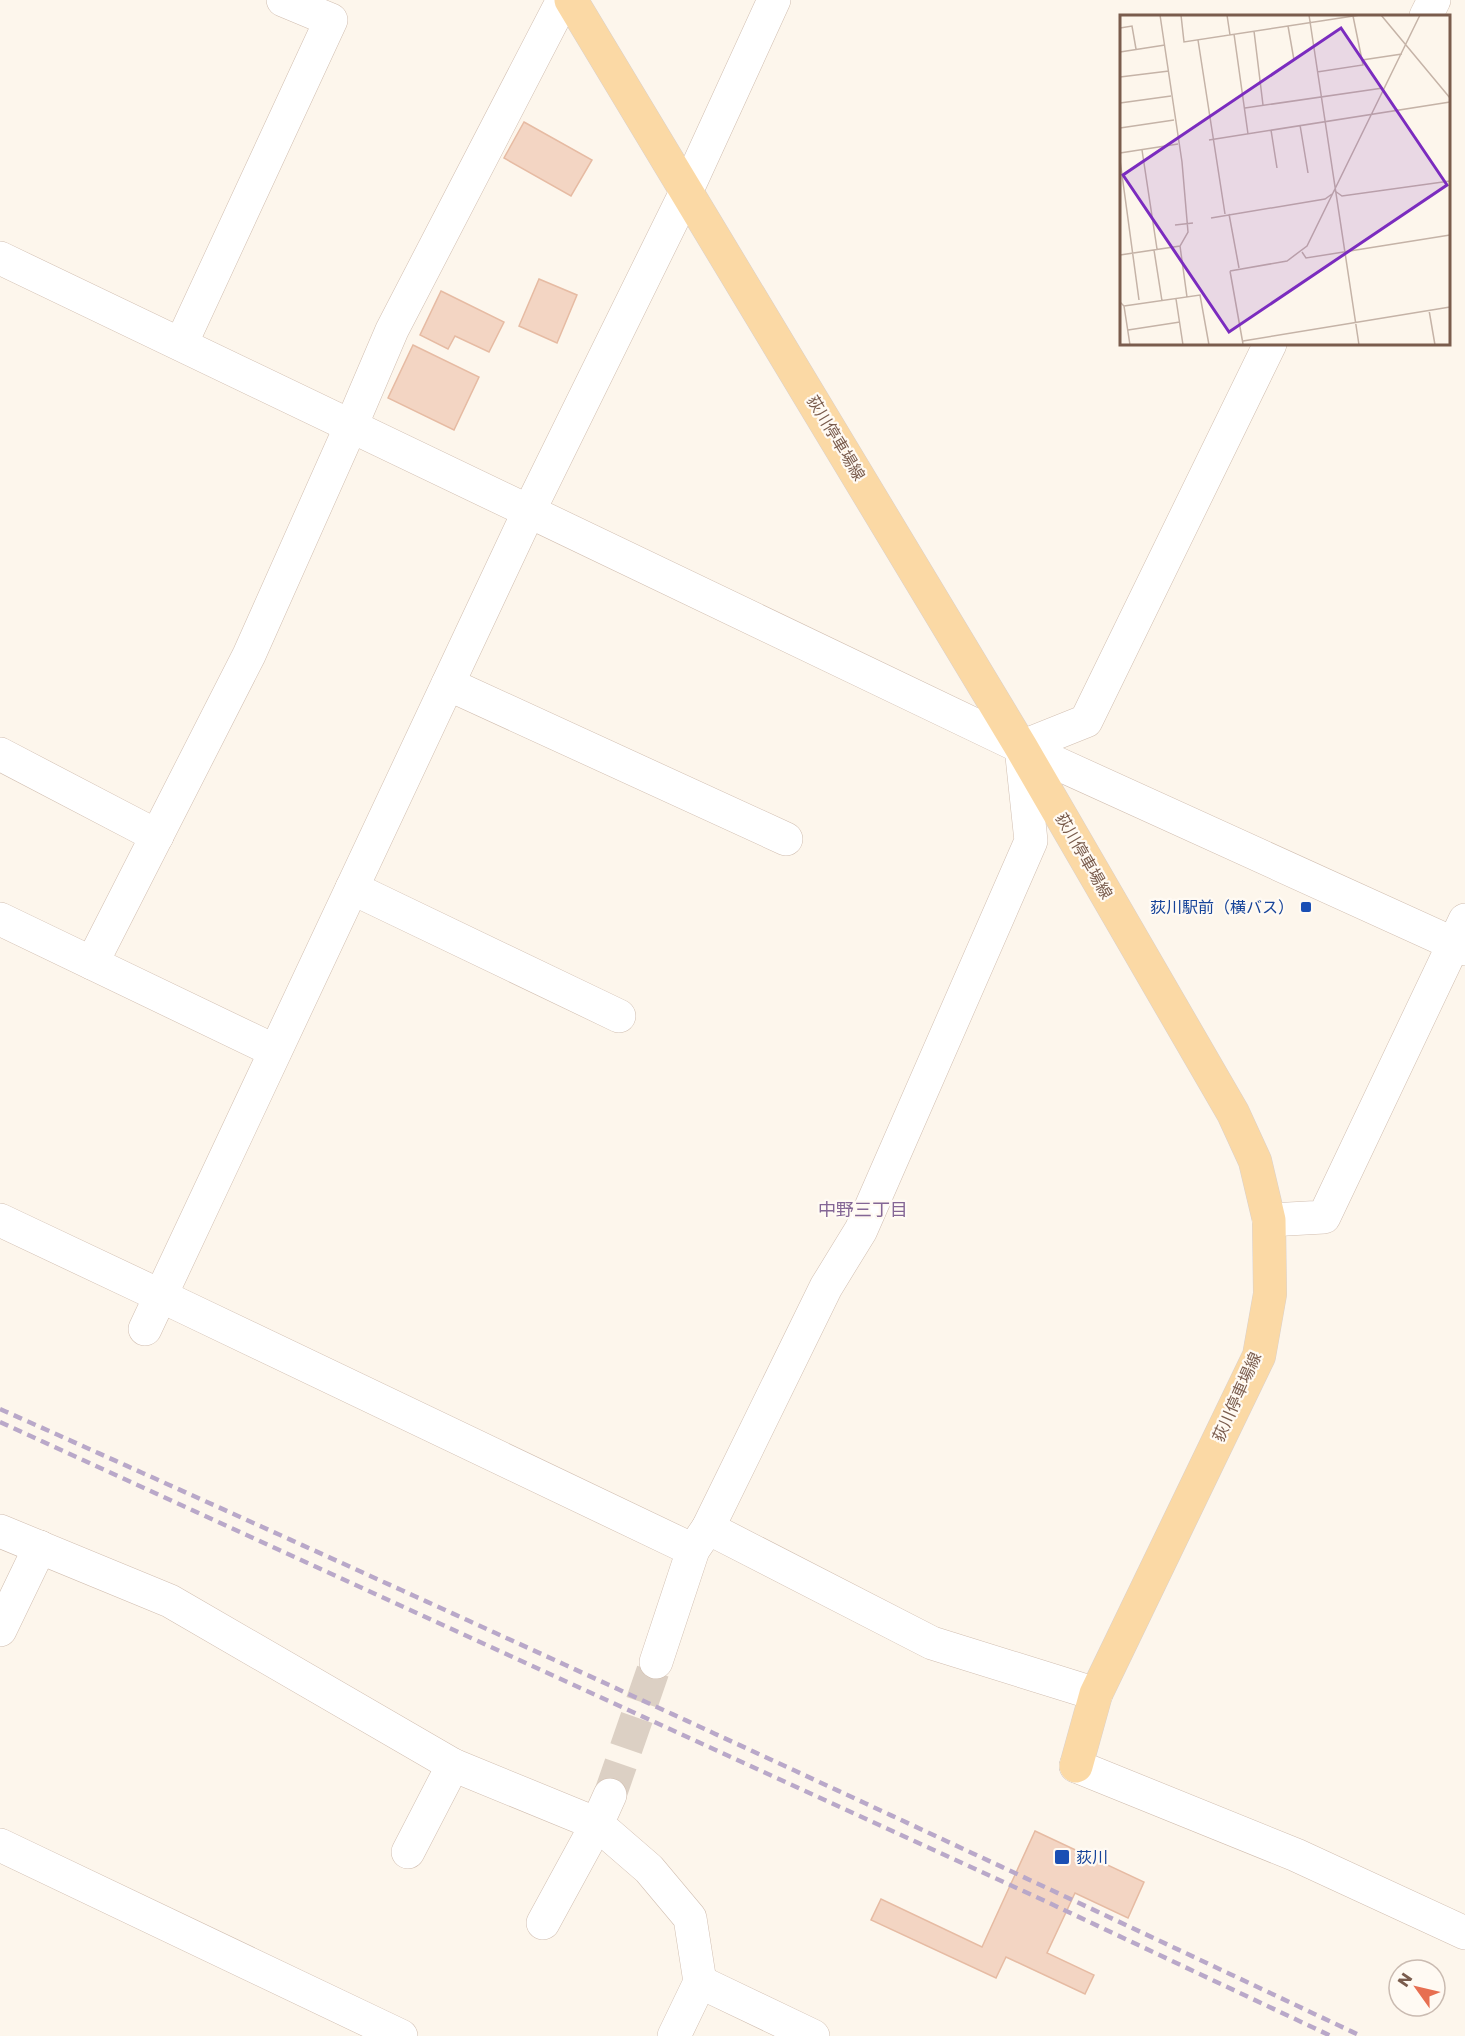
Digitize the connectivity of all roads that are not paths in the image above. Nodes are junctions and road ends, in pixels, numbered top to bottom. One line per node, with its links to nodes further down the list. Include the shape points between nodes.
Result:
1 (563, 0): 11 (street, via 392,330)
2 (571, 0): 7 (main road, 荻川停車場線)
3 (774, 0): 7 (street)
4 (1434, 0): 6 (street)
5 (292, 2): 9 (street, via 331,21)
6 (1426, 15)
7 (687, 190): 12 (street); 14 (main road, 荻川停車場線)
8 (0, 258): 9 (street)
9 (181, 344): 11 (street)
10 (1270, 345): 14 (street, via 1086,721)
11 (351, 426): 12 (street); 16 (street, via 249,655)
12 (529, 511): 13 (street); 14 (street)
13 (448, 684): 17 (street); 18 (street)
14 (1021, 747): 20 (street); 25 (main road, 荻川停車場線, via 1233,1113 1255,1161); 29 (street, via 1031,841 861,1230 826,1287)
15 (0, 754): 16 (street)
16 (157, 836): 21 (street)
17 (786, 839)
18 (352, 888): 22 (street); 23 (street)
19 (0, 919): 21 (street)
20 (1461, 938): 25 (street, via 1324,1217)
21 (92, 963): 23 (street)
22 (619, 1016)
23 (275, 1051): 26 (street)
24 (0, 1220): 26 (street)
25 (1269, 1220): 33 (main road, 荻川停車場線, via 1270,1294 1259,1356)
26 (161, 1296): 27 (street); 29 (street)
27 (145, 1329)
28 (0, 1531): 30 (street)
29 (700, 1539): 32 (street); 33 (street, via 932,1643)
30 (40, 1547): 31 (street); 34 (street, via 170,1601)
31 (0, 1630)
32 (656, 1662)
33 (1096, 1694): 35 (main road, 荻川停車場線)
34 (453, 1765): 36 (street); 38 (street)
35 (1076, 1766): 40 (street, via 1296,1855)
36 (604, 1810): 39 (street); 41 (street, via 690,1918)
37 (0, 1845): 42 (street)
38 (408, 1852)
39 (543, 1923)
40 (1465, 1933)
41 (700, 1982): 43 (street); 44 (street)
42 (402, 2036)
43 (674, 2036)
44 (813, 2036)

